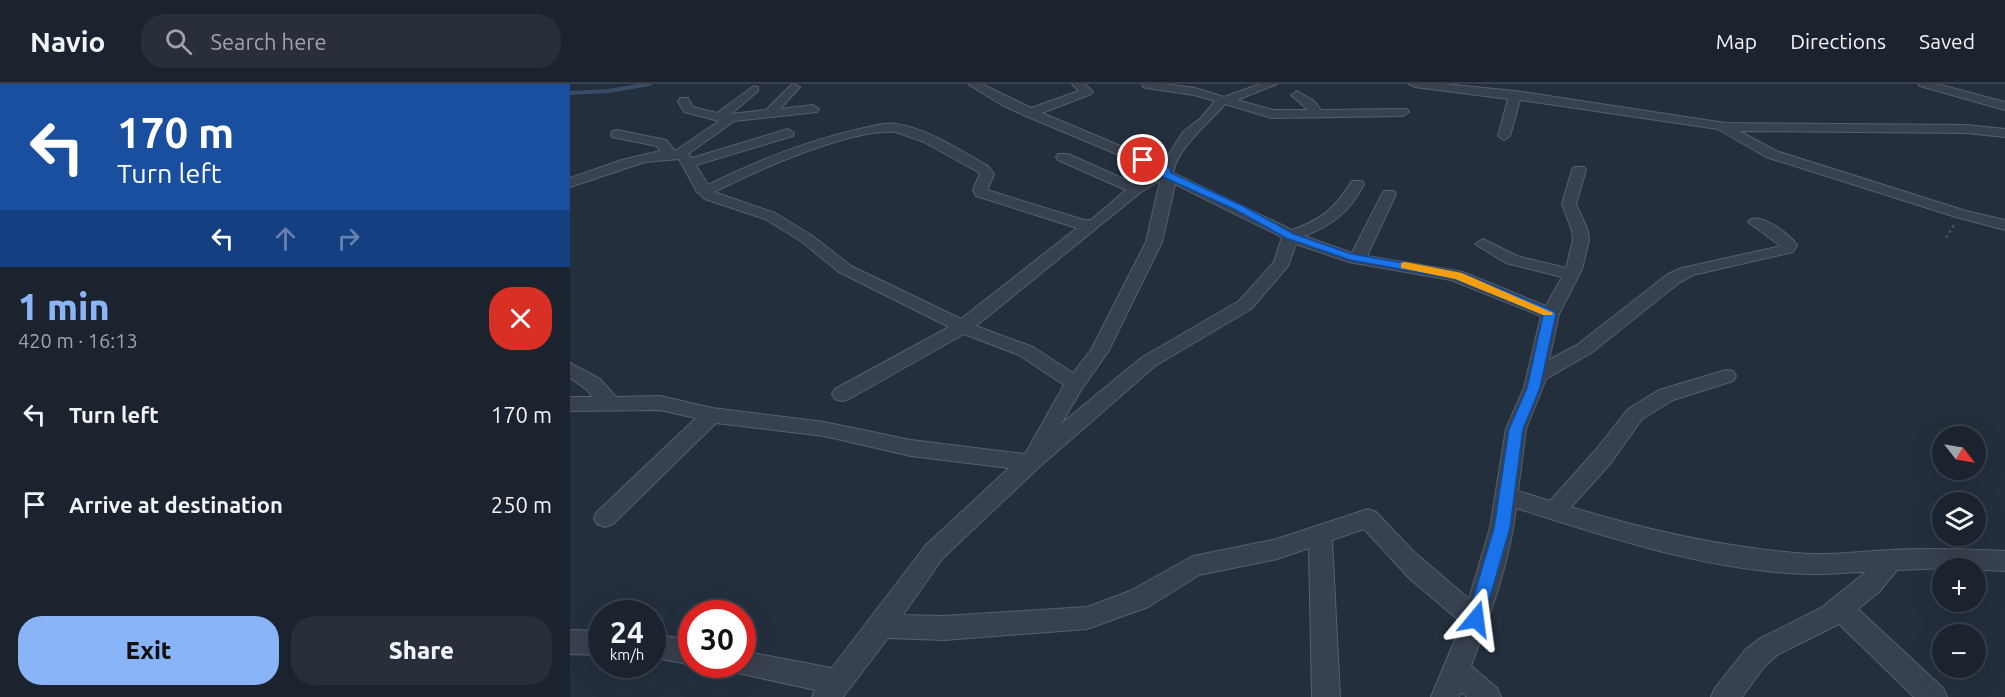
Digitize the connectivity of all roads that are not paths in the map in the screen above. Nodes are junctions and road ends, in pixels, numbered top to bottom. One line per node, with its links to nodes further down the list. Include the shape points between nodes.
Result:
1 (974, 84): 19 (street)
2 (1078, 84): 19 (street, via 1087,92)
3 (1212, 84): 10 (street)
4 (1271, 84): 10 (street)
5 (1415, 84): 12 (street)
6 (1924, 84): 15 (street)
7 (1147, 85): 14 (street, via 1195,92)
8 (794, 87): 17 (street)
9 (754, 88): 21 (street)
10 (1240, 94): 14 (street)
11 (1297, 95): 20 (street)
12 (1515, 95): 22 (street); 26 (street)
13 (684, 101): 21 (street, via 688,109)
14 (1223, 101): 20 (street, via 1272,114); 32 (street, via 1188,135)
15 (2005, 106)
16 (813, 109): 17 (street)
17 (771, 112): 21 (street)
18 (1403, 112): 20 (street)
19 (1030, 113): 32 (street)
20 (1318, 114)
21 (725, 117): 27 (street)
22 (1721, 126): 24 (street, via 1966,129); 39 (street, via 1772,154)
23 (788, 133): 27 (street)
24 (2005, 133)
25 (617, 134): 27 (street, via 661,143)
26 (1504, 136)
27 (679, 157): 31 (street); 36 (street, via 698,176)
28 (1063, 157): 35 (street)
29 (570, 168): 31 (street)
30 (1579, 170): 44 (street, via 1569,204 1581,240)
31 (602, 171): 33 (street)
32 (1166, 172): 35 (street); 41 (street); 50 (street, via 1168,185 1154,242 1099,352)
33 (570, 183)
34 (1357, 184): 41 (street, via 1349,200 1326,222)
35 (1136, 189): 40 (street)
36 (704, 192): 40 (street, via 749,169 802,150 892,128 983,169 987,174 981,193); 46 (street, via 770,216 845,269)
37 (1389, 194): 43 (street)
38 (1756, 222): 48 (street, via 1787,242 1787,249 1688,271 1674,278 1584,349)
39 (2005, 225)
40 (1089, 226): 46 (street)
41 (1290, 236): 43 (street); 55 (street, via 1282,263 1245,305 1148,362)
42 (1483, 244): 44 (street, via 1512,260)
43 (1358, 258): 45 (street, via 1458,276)
44 (1571, 274): 45 (street)
45 (1550, 314): 48 (street)
46 (963, 327): 50 (street, via 1026,351); 51 (street)
47 (570, 369): 52 (street, via 593,384)
48 (1536, 376): 56 (street, via 1516,429)
49 (1726, 376): 57 (street, via 1666,395 1635,414)
50 (1075, 383): 55 (street)
51 (842, 394)
52 (610, 403): 53 (street); 54 (street, via 660,403)
53 (570, 404)
54 (712, 415): 55 (street); 58 (street)
55 (1029, 463): 64 (street, via 934,552)
56 (1506, 496): 57 (street); 63 (street, via 1502,528)
57 (1554, 511): 60 (street, via 1696,550 1811,564)
58 (605, 518)
59 (1320, 534): 63 (street, via 1368,518 1439,592); 64 (street, via 1277,549 1193,566 1139,598 1088,618 944,628); 70 (street)
60 (1891, 560): 61 (street); 62 (street, via 1870,585)
61 (2005, 561)
62 (1839, 608): 73 (street, via 1768,647); 74 (street)
63 (1476, 619): 68 (street)
64 (881, 626): 69 (street)
65 (570, 642): 66 (street)
66 (588, 643)
67 (756, 667): 69 (street)
68 (1456, 670): 71 (street); 72 (street)
69 (832, 690)
70 (1326, 697)
71 (1445, 697)
72 (1487, 697)
73 (1725, 697)
74 (1933, 697)

